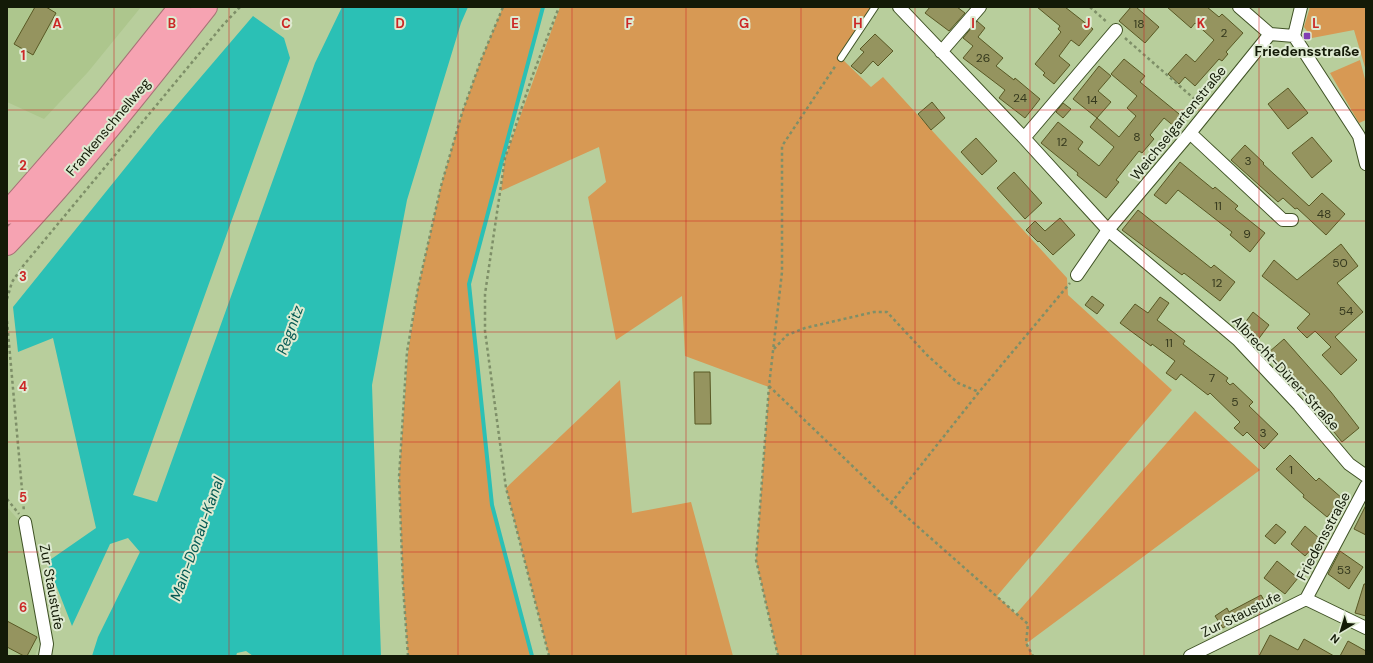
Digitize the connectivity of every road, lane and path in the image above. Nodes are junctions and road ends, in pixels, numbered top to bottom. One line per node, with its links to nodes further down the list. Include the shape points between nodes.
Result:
1 (180, 7): 22 (highway, Frankenschnellweg, via 105,101)
2 (206, 7): 25 (highway, Frankenschnellweg, via 127,106)
3 (240, 7): 27 (path, via 23,266 12,282)
4 (503, 7): 40 (path, via 462,113 441,186 418,288 408,352 399,478)
5 (559, 7): 41 (path, via 505,158 485,294 485,331 506,488)
6 (875, 7): 16 (lane)
7 (899, 7): 15 (street)
8 (980, 7): 15 (street)
9 (1090, 7): 12 (path)
10 (1239, 7): 13 (street)
11 (1301, 7): 14 (street)
12 (1116, 30): 17 (path); 20 (street)
13 (1270, 34): 14 (street); 17 (street, Weichselgartenstraße)
14 (1294, 36): 19 (street)
15 (941, 52): 20 (street)
16 (841, 58): 29 (path, via 782,146 782,272)
17 (1208, 111): 18 (street, Weichselgartenstraße)
18 (1190, 134): 23 (street, via 1282,220); 24 (street, Weichselgartenstraße)
19 (1363, 134): 21 (street)
20 (1024, 138): 24 (street)
21 (1366, 164)
22 (7, 213)
23 (1292, 220)
24 (1108, 230): 26 (street, Weichselgartenstraße); 32 (street, Albrecht-Dürer-Straße, via 1238,340 1299,405 1349,464)
25 (7, 244)
26 (1077, 275): 31 (path)
27 (7, 299)
28 (7, 321): 36 (path)
29 (773, 350): 30 (path); 31 (path, via 787,335 805,328 874,312 886,312 958,383)
30 (769, 386): 35 (path); 42 (path, via 756,560)
31 (979, 392): 35 (path)
32 (1366, 476)
33 (1366, 486): 37 (street, Friedensstraße)
34 (7, 499): 36 (path)
35 (891, 503): 43 (path, via 1028,624 1026,643)
36 (25, 522): 39 (street, Zur Staustufe, via 47,644)
37 (1306, 599): 38 (street); 44 (street, Zur Staustufe)
38 (1366, 628)
39 (45, 656)
40 (408, 656)
41 (549, 656)
42 (778, 656)
43 (1033, 656)
44 (1190, 656)

